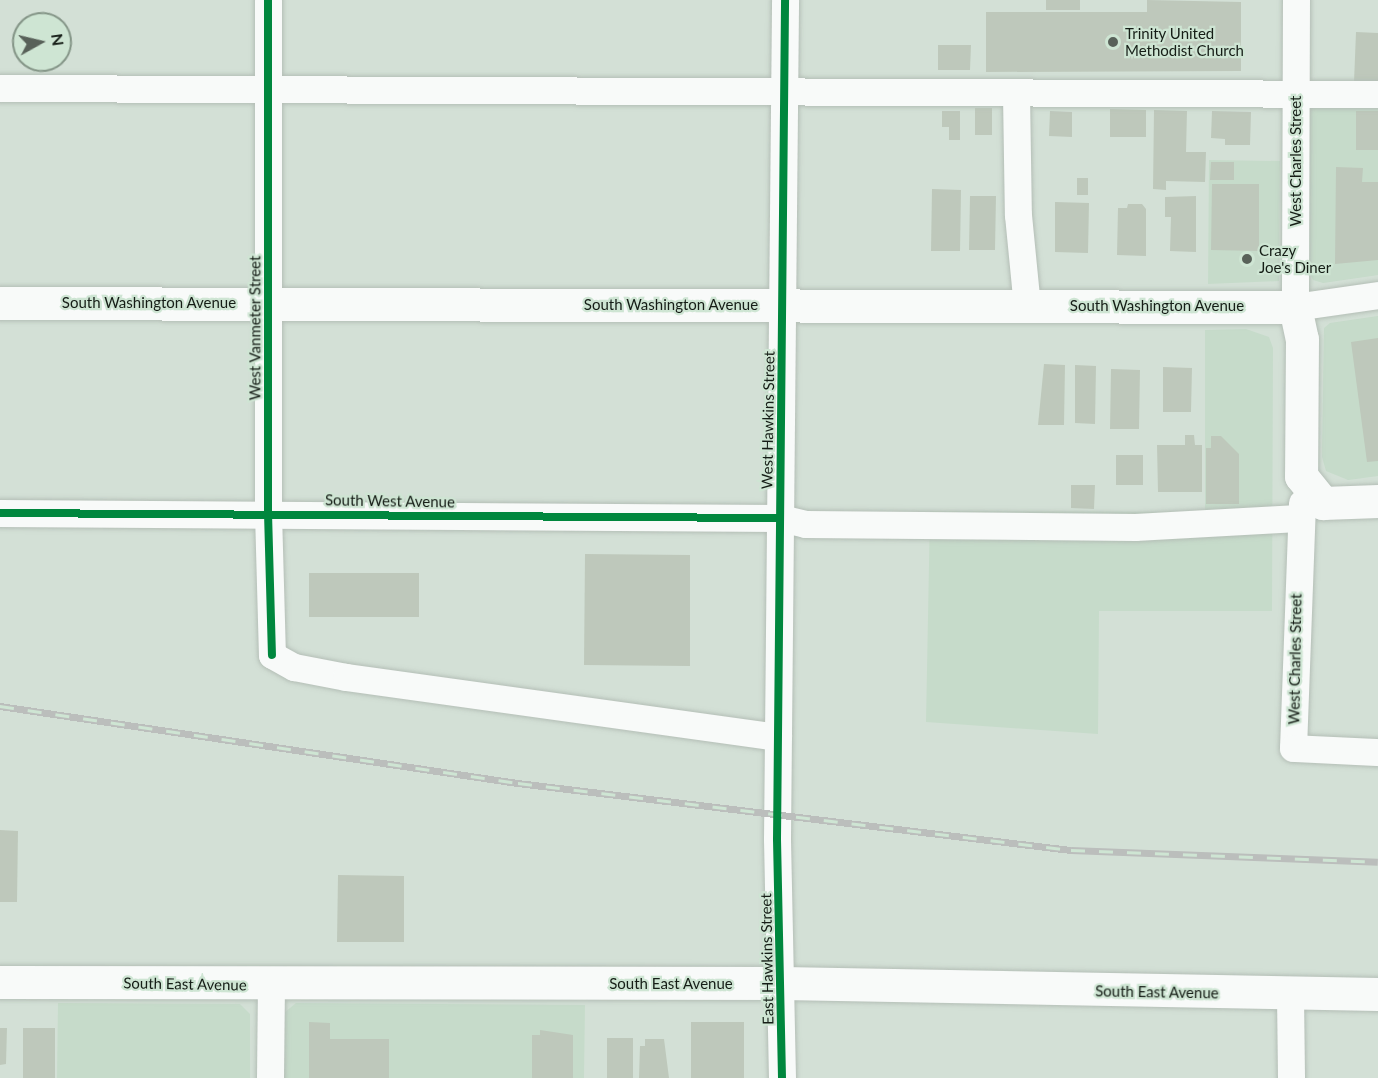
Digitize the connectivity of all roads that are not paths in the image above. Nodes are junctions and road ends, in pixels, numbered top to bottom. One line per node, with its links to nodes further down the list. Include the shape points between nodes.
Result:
1 (268, 0): 5 (street, West Vanmeter Street)
2 (785, 0): 6 (street, West Hawkins Street)
3 (1296, 0): 8 (street, West Charles Street)
4 (0, 88): 5 (street)
5 (268, 90): 6 (street); 12 (street, West Vanmeter Street)
6 (785, 93): 7 (street); 13 (street, West Hawkins Street)
7 (1016, 94): 8 (street); 14 (street, via 1018,215)
8 (1296, 94): 9 (street); 15 (street, West Charles Street)
9 (1378, 94)
10 (1378, 295): 15 (street, South Washington Avenue)
11 (0, 303): 12 (main road, South Washington Avenue)
12 (268, 303): 13 (main road, South Washington Avenue); 19 (street, West Vanmeter Street)
13 (784, 305): 14 (main road, South Washington Avenue); 20 (street, West Hawkins Street)
14 (1027, 306): 15 (main road, South Washington Avenue)
15 (1295, 307): 17 (main road, West Charles Street, via 1302,339 1298,451)
16 (1378, 501): 17 (main road, via 1341,506)
17 (1303, 505): 20 (street, South West Avenue, via 1135,527 805,524); 22 (street, West Charles Street, via 1293,748)
18 (0, 513): 19 (street, South West Avenue)
19 (268, 513): 20 (street, South West Avenue); 21 (street, West Vanmeter Street, via 272,655 294,667)
20 (780, 518): 21 (street, West Hawkins Street)
21 (778, 737): 23 (street, West Hawkins Street)
22 (1378, 752)
23 (777, 840): 25 (street, East Hawkins Street)
24 (0, 982): 26 (main road, South East Avenue)
25 (782, 983): 26 (main road, South East Avenue); 28 (main road, South East Avenue); 30 (street, East Hawkins Street)
26 (271, 985): 29 (street)
27 (1378, 994): 28 (main road, South East Avenue)
28 (1290, 995): 31 (street)
29 (270, 1078)
30 (782, 1078)
31 (1290, 1078)

